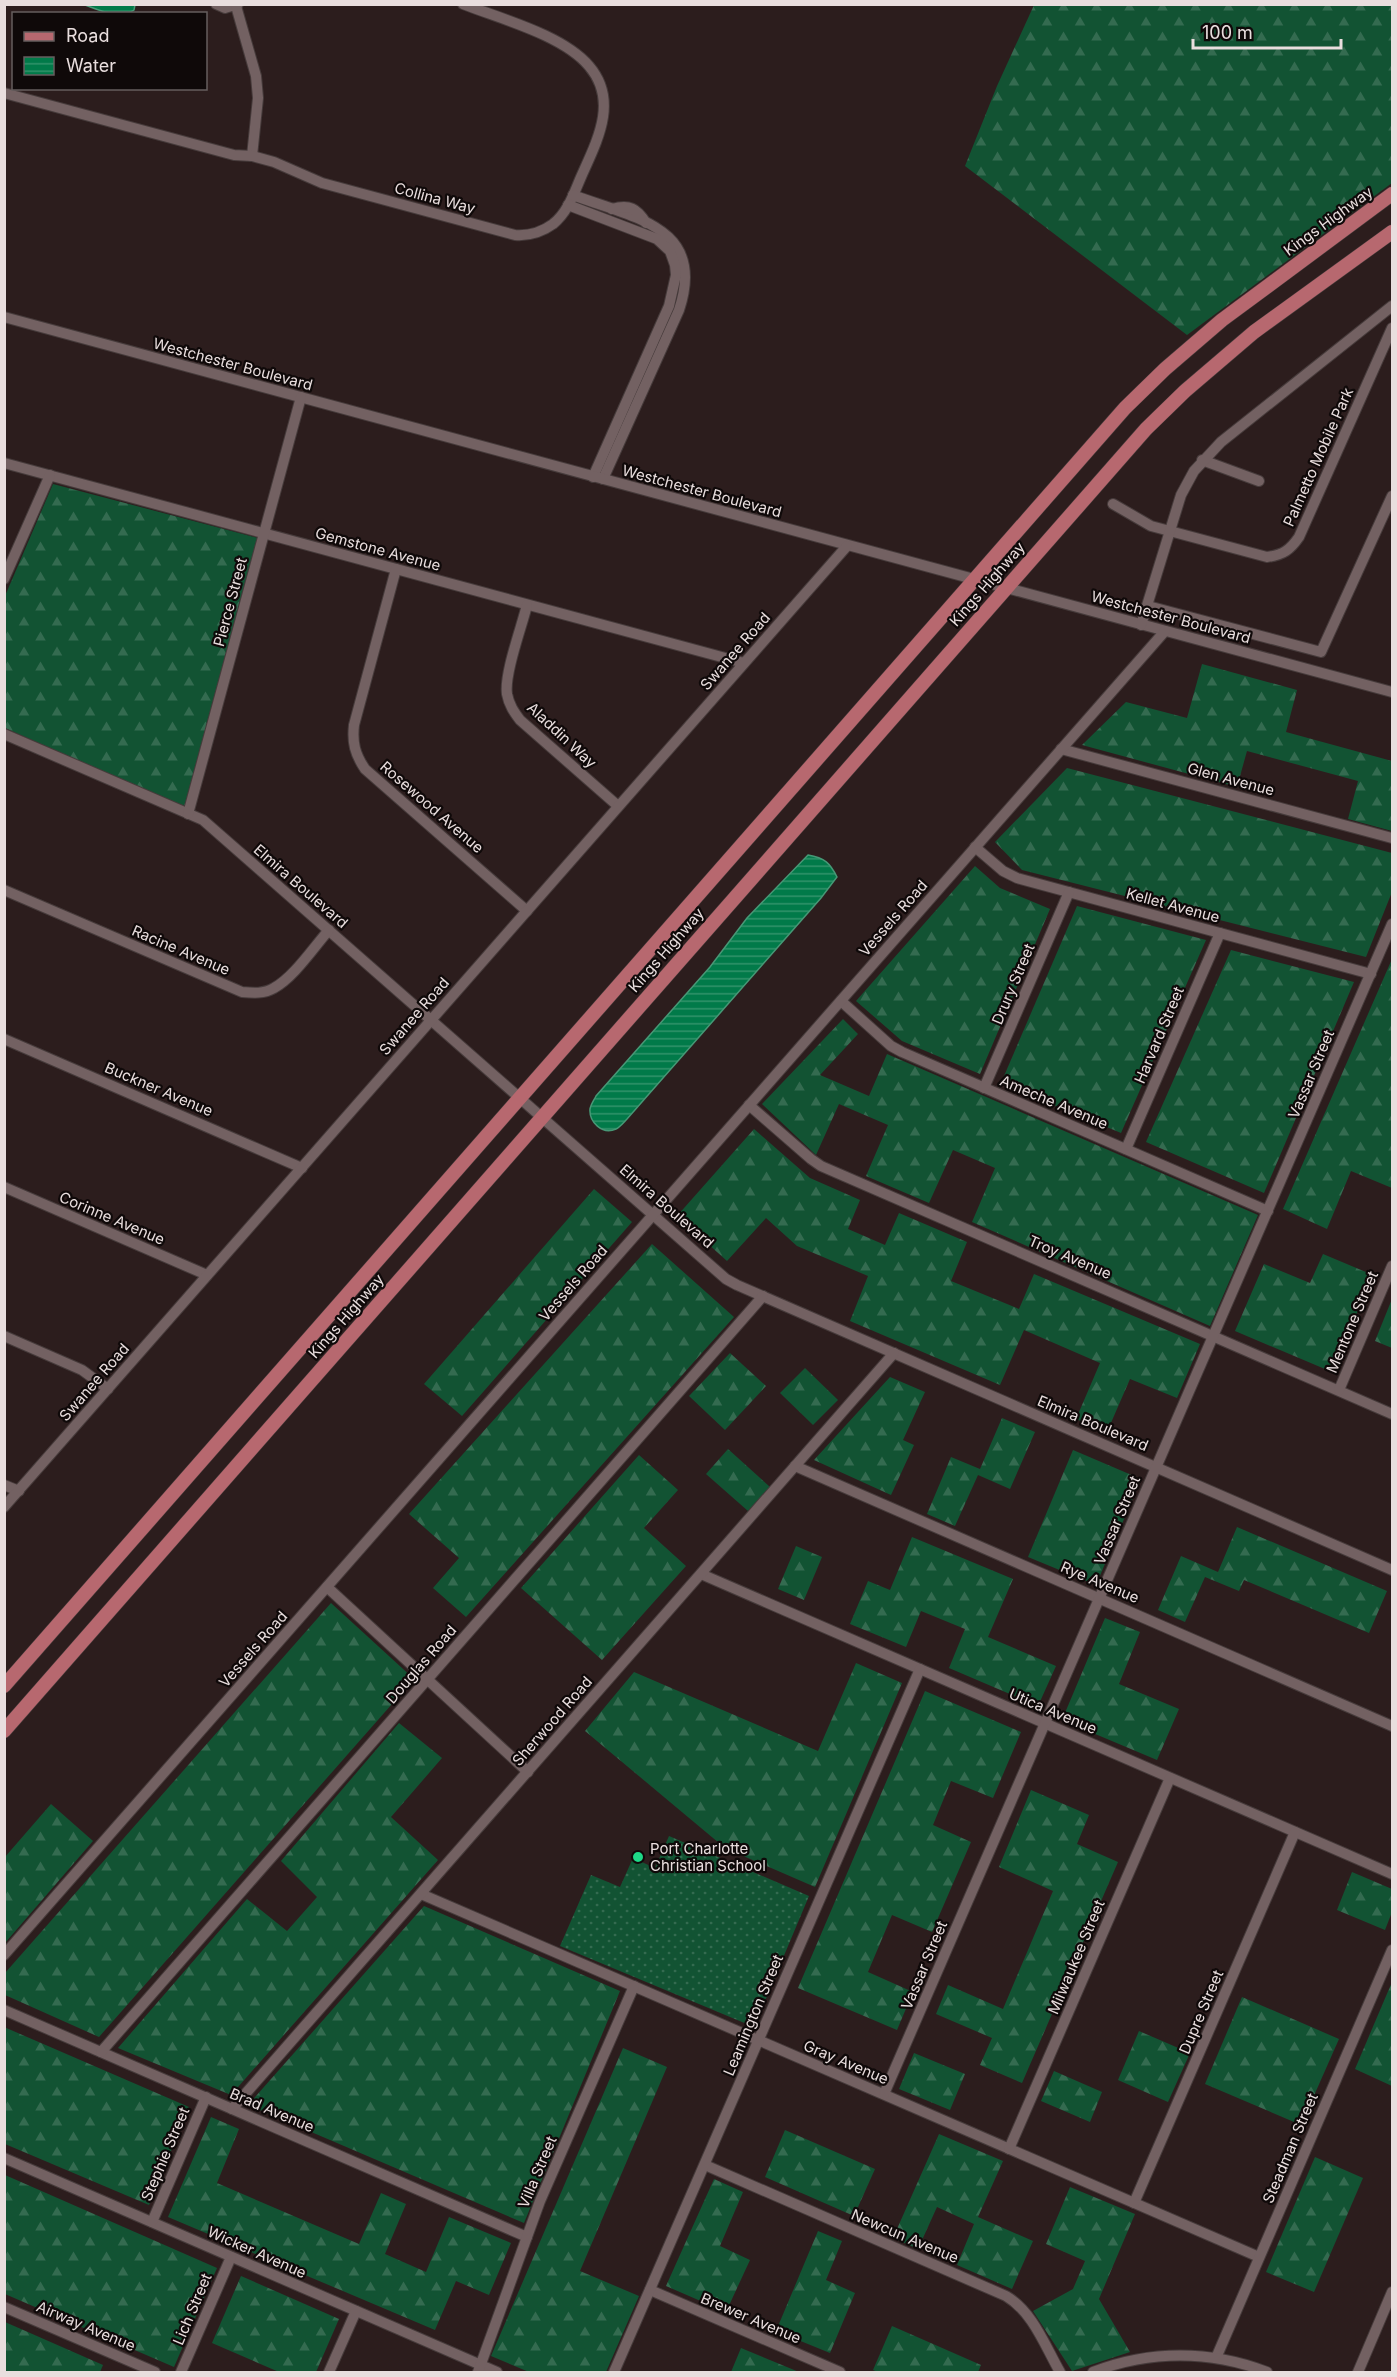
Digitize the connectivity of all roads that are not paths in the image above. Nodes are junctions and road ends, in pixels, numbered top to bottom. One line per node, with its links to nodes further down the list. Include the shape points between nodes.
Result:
1 (216, 4): 3 (street, via 225,8)
2 (463, 4): 7 (street, Collina Way, via 560,42 590,67 598,81 604,95 600,133)
3 (237, 5): 5 (street, via 256,76 258,98)
4 (4, 93): 5 (street, Collina Way, via 234,155)
5 (252, 156): 7 (street, Collina Way, via 284,165 322,183 515,235 530,235 554,223)
6 (1392, 194): 27 (main road, Kings Highway, via 1251,297 1165,369 1088,448)
7 (571, 200): 8 (street)
8 (604, 210): 10 (street, via 657,239); 10 (street, via 633,208 646,223 670,238)
9 (1392, 232): 28 (main road, Kings Highway, via 1254,332 1185,391)
10 (678, 258): 18 (street, via 675,304)
11 (1392, 306): 15 (street)
12 (4, 317): 14 (street, Westchester Boulevard)
13 (1392, 328): 22 (street, Palmetto Mobile Park, via 1292,548 1281,556 1267,558)
14 (301, 398): 18 (street, Westchester Boulevard); 23 (street, Pierce Street)
15 (1202, 460): 19 (street); 22 (street, via 1181,495)
16 (4, 463): 17 (street, Gemstone Avenue)
17 (50, 475): 23 (street, Gemstone Avenue); 26 (street)
18 (598, 478): 24 (street, Westchester Boulevard)
19 (1259, 481)
20 (1392, 496): 30 (street, via 1321,652)
21 (1113, 504): 22 (street, Palmetto Mobile Park, via 1151,526)
22 (1170, 531): 30 (street)
23 (264, 534): 25 (street, Gemstone Avenue); 38 (street, Pierce Street)
24 (847, 546): 27 (street, Westchester Boulevard); 33 (street, Swanee Road)
25 (396, 569): 29 (street, Gemstone Avenue); 43 (street, Rosewood Avenue, via 354,725 352,741 356,756 365,769)
26 (4, 579)
27 (973, 580): 28 (street, Westchester Boulevard); 52 (main road, Kings Highway)
28 (1005, 588): 31 (street, Westchester Boulevard); 54 (main road, Kings Highway)
29 (527, 605): 33 (street, Gemstone Avenue); 37 (street, Aladdin Way, via 508,676 511,707 520,720)
30 (1148, 606): 31 (street)
31 (1141, 625): 32 (street, Westchester Boulevard)
32 (1165, 631): 34 (street, Westchester Boulevard); 36 (street, Vessels Road)
33 (744, 663): 37 (street, Swanee Road)
34 (1392, 692)
35 (4, 734): 38 (street, Elmira Boulevard)
36 (1061, 749): 39 (street, Glen Avenue); 40 (street, Vessels Road)
37 (618, 806): 43 (street, Swanee Road)
38 (188, 814): 45 (street, Elmira Boulevard, via 203,820)
39 (1392, 838)
40 (975, 847): 42 (street, Kellet Avenue, via 1003,872); 48 (street, Vessels Road)
41 (4, 890): 45 (street, Racine Avenue, via 242,992 273,989)
42 (1069, 892): 46 (street, Kellet Avenue); 51 (street, Drury Street)
43 (527, 910): 49 (street, Swanee Road)
44 (1392, 924): 47 (street, Vassar Street)
45 (328, 930): 49 (street, Elmira Boulevard)
46 (1220, 933): 47 (street, Kellet Avenue); 55 (street, Harvard Street)
47 (1371, 974): 58 (street, Vassar Street)
48 (840, 1001): 51 (street, Ameche Avenue, via 897,1049); 53 (street, Vessels Road)
49 (431, 1020): 52 (street, Elmira Boulevard); 56 (street, Swanee Road)
50 (4, 1039): 56 (street, Buckner Avenue)
51 (984, 1088): 55 (street, Ameche Avenue)
52 (520, 1098): 54 (street, Elmira Boulevard); 80 (main road, Kings Highway)
53 (749, 1105): 59 (street, Vessels Road); 64 (street, Troy Avenue, via 821,1166)
54 (542, 1117): 59 (street, Elmira Boulevard); 83 (main road, Kings Highway)
55 (1126, 1149): 58 (street, Ameche Avenue)
56 (302, 1168): 61 (street, Swanee Road)
57 (4, 1187): 61 (street, Corinne Avenue)
58 (1268, 1211): 64 (street, Vassar Street)
59 (653, 1215): 62 (street, Elmira Boulevard, via 726,1279); 76 (street, Vessels Road)
60 (1392, 1266): 67 (street, Mentone Street)
61 (207, 1275): 66 (street, Swanee Road)
62 (763, 1296): 65 (street, Elmira Boulevard); 79 (street, Douglas Road)
63 (4, 1336): 66 (street, via 82,1370)
64 (1213, 1336): 67 (street, Troy Avenue); 70 (street, Vassar Street)
65 (894, 1353): 69 (street, Sherwood Road); 70 (street, Elmira Boulevard)
66 (108, 1389): 72 (street, Swanee Road)
67 (1338, 1390): 68 (street, Troy Avenue)
68 (1392, 1414)
69 (795, 1466): 75 (street, Sherwood Road); 77 (street, Rye Avenue)
70 (1156, 1467): 74 (street, Elmira Boulevard); 77 (street, Vassar Street)
71 (4, 1485): 72 (street)
72 (19, 1491): 73 (street, Swanee Road)
73 (4, 1507)
74 (1392, 1570)
75 (701, 1574): 78 (street, Utica Avenue); 84 (street, Sherwood Road)
76 (327, 1587): 79 (street); 90 (street, Vessels Road)
77 (1099, 1598): 81 (street, Vassar Street); 82 (street, Rye Avenue)
78 (920, 1669): 81 (street, Utica Avenue); 93 (street, Leamington Street)
79 (428, 1679): 84 (street); 94 (street, Douglas Road)
80 (4, 1686)
81 (1045, 1724): 85 (street, Utica Avenue); 95 (street, Vassar Street)
82 (1392, 1726)
83 (4, 1731)
84 (528, 1772): 88 (street, Sherwood Road)
85 (1170, 1778): 86 (street, Utica Avenue); 98 (street, Milwaukee Street)
86 (1295, 1832): 87 (street, Utica Avenue); 101 (street, Dupre Street)
87 (1392, 1874)
88 (421, 1894): 91 (street, Gray Avenue); 97 (street, Sherwood Road)
89 (1392, 1950): 105 (street, Steadman Street)
90 (4, 1955)
91 (634, 1986): 93 (street, Gray Avenue); 103 (street, Villa Street)
92 (4, 2010): 94 (street, Brad Avenue)
93 (759, 2040): 95 (street, Gray Avenue); 100 (street, Leamington Street)
94 (101, 2052): 96 (street, Brad Avenue)
95 (884, 2094): 98 (street, Gray Avenue)
96 (206, 2097): 97 (street, Brad Avenue); 102 (street, Stephie Street)
97 (232, 2109): 103 (street, Brad Avenue)
98 (1009, 2149): 101 (street, Gray Avenue)
99 (4, 2158): 102 (street, Wicker Avenue)
100 (705, 2165): 106 (street, Leamington Street); 118 (street, Newcun Avenue, via 1006,2296 1027,2315)
101 (1134, 2203): 105 (street, Gray Avenue)
102 (152, 2222): 104 (street, Wicker Avenue)
103 (527, 2237): 111 (street, Villa Street)
104 (231, 2257): 109 (street, Wicker Avenue); 113 (street, Lich Street)
105 (1259, 2258): 110 (street, Steadman Street)
106 (650, 2290): 116 (street, Leamington Street); 117 (street, Brewer Avenue)
107 (1392, 2292): 121 (street)
108 (4, 2307): 112 (street, Airway Avenue)
109 (356, 2311): 111 (street, Wicker Avenue); 114 (street)
110 (1216, 2358): 119 (street, via 1152,2357); 120 (street)
111 (480, 2369): 115 (street, Wicker Avenue)
112 (155, 2373)
113 (181, 2373)
114 (329, 2373)
115 (497, 2373)
116 (614, 2373)
117 (840, 2373)
118 (1060, 2373)
119 (1093, 2373)
120 (1267, 2373)
121 (1358, 2373)

